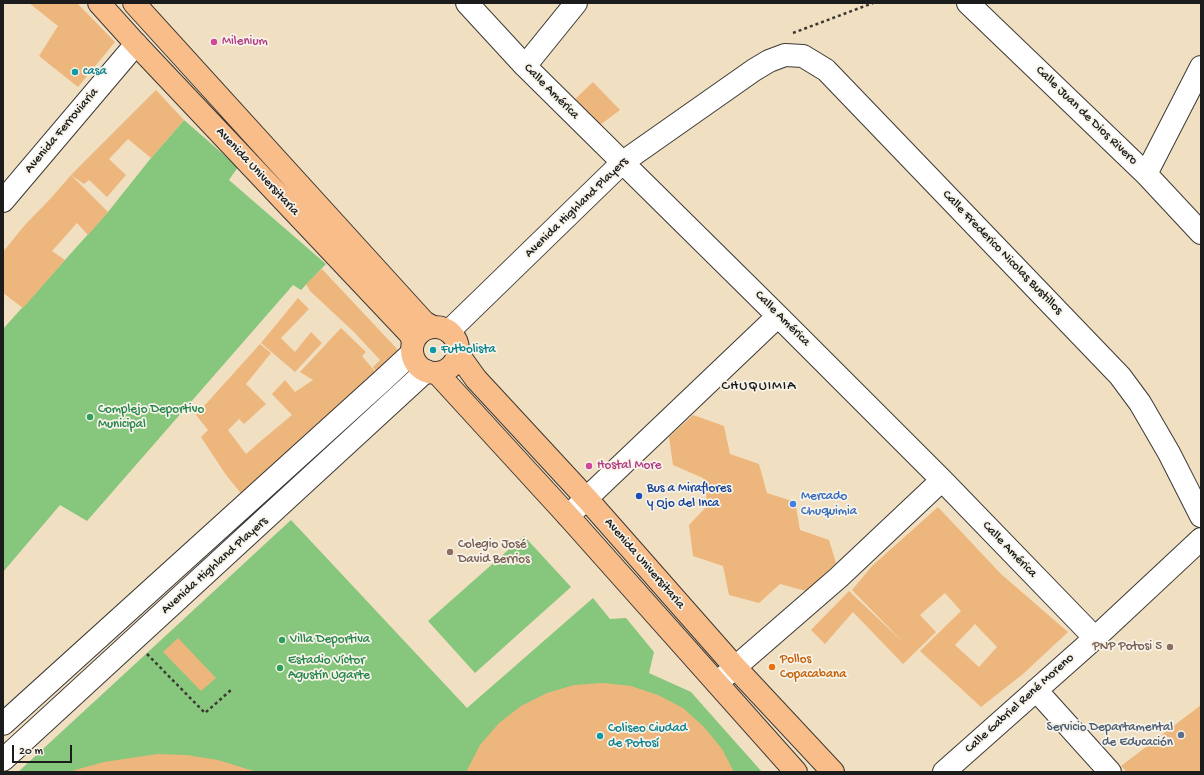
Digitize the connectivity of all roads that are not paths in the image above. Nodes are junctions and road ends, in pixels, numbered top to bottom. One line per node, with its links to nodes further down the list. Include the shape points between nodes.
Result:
1 (99, 3): 6 (main road, Avenida Universitaria)
2 (134, 3): 15 (main road, Avenida Universitaria, via 424,322)
3 (467, 3): 7 (street, Calle América)
4 (576, 3): 7 (street)
5 (968, 3): 11 (street, Calle Juan de Dios Rivero)
6 (136, 44): 12 (street, Avenida Ferroviaria); 16 (main road, Avenida Universitaria, via 410,334)
7 (525, 66): 10 (street, Calle América)
8 (1201, 67): 11 (street)
9 (754, 70): 10 (street, Avenida Highland Players); 22 (street, Calle Frederico Nicolas Bustillos, via 785,55 803,56 826,70 1120,376 1143,409)
10 (623, 162): 14 (street, Calle América); 15 (street, Avenida Highland Players)
11 (1146, 174): 13 (street, Calle Juan de Dios Rivero)
12 (3, 201)
13 (1201, 233)
14 (778, 316): 19 (street, Calle América); 20 (street)
15 (440, 329): 16 (main road, via 425,328); 17 (main road, via 457,341)
16 (412, 347): 18 (main road, via 414,361); 28 (street, Avenida Highland Players, via 384,380)
17 (458, 354): 18 (main road, via 453,365 443,372); 20 (main road, Avenida Universitaria, via 476,378)
18 (432, 372): 21 (main road, Avenida Universitaria); 29 (street, Avenida Highland Players)
19 (942, 480): 24 (street, Calle América); 25 (street, via 838,578)
20 (587, 499): 21 (street); 25 (main road, Avenida Universitaria)
21 (568, 516): 26 (main road, Avenida Universitaria)
22 (1201, 516)
23 (1201, 539): 24 (street, Calle Gabriel René Moreno)
24 (1095, 638): 27 (street, Calle Gabriel René Moreno)
25 (735, 667): 26 (street); 31 (main road, Avenida Universitaria)
26 (717, 683): 30 (main road, Avenida Universitaria)
27 (1036, 690): 32 (street, Calle Gabriel René Moreno); 33 (street)
28 (3, 724)
29 (3, 760)
30 (796, 772)
31 (833, 772)
32 (944, 772)
33 (1110, 772)

